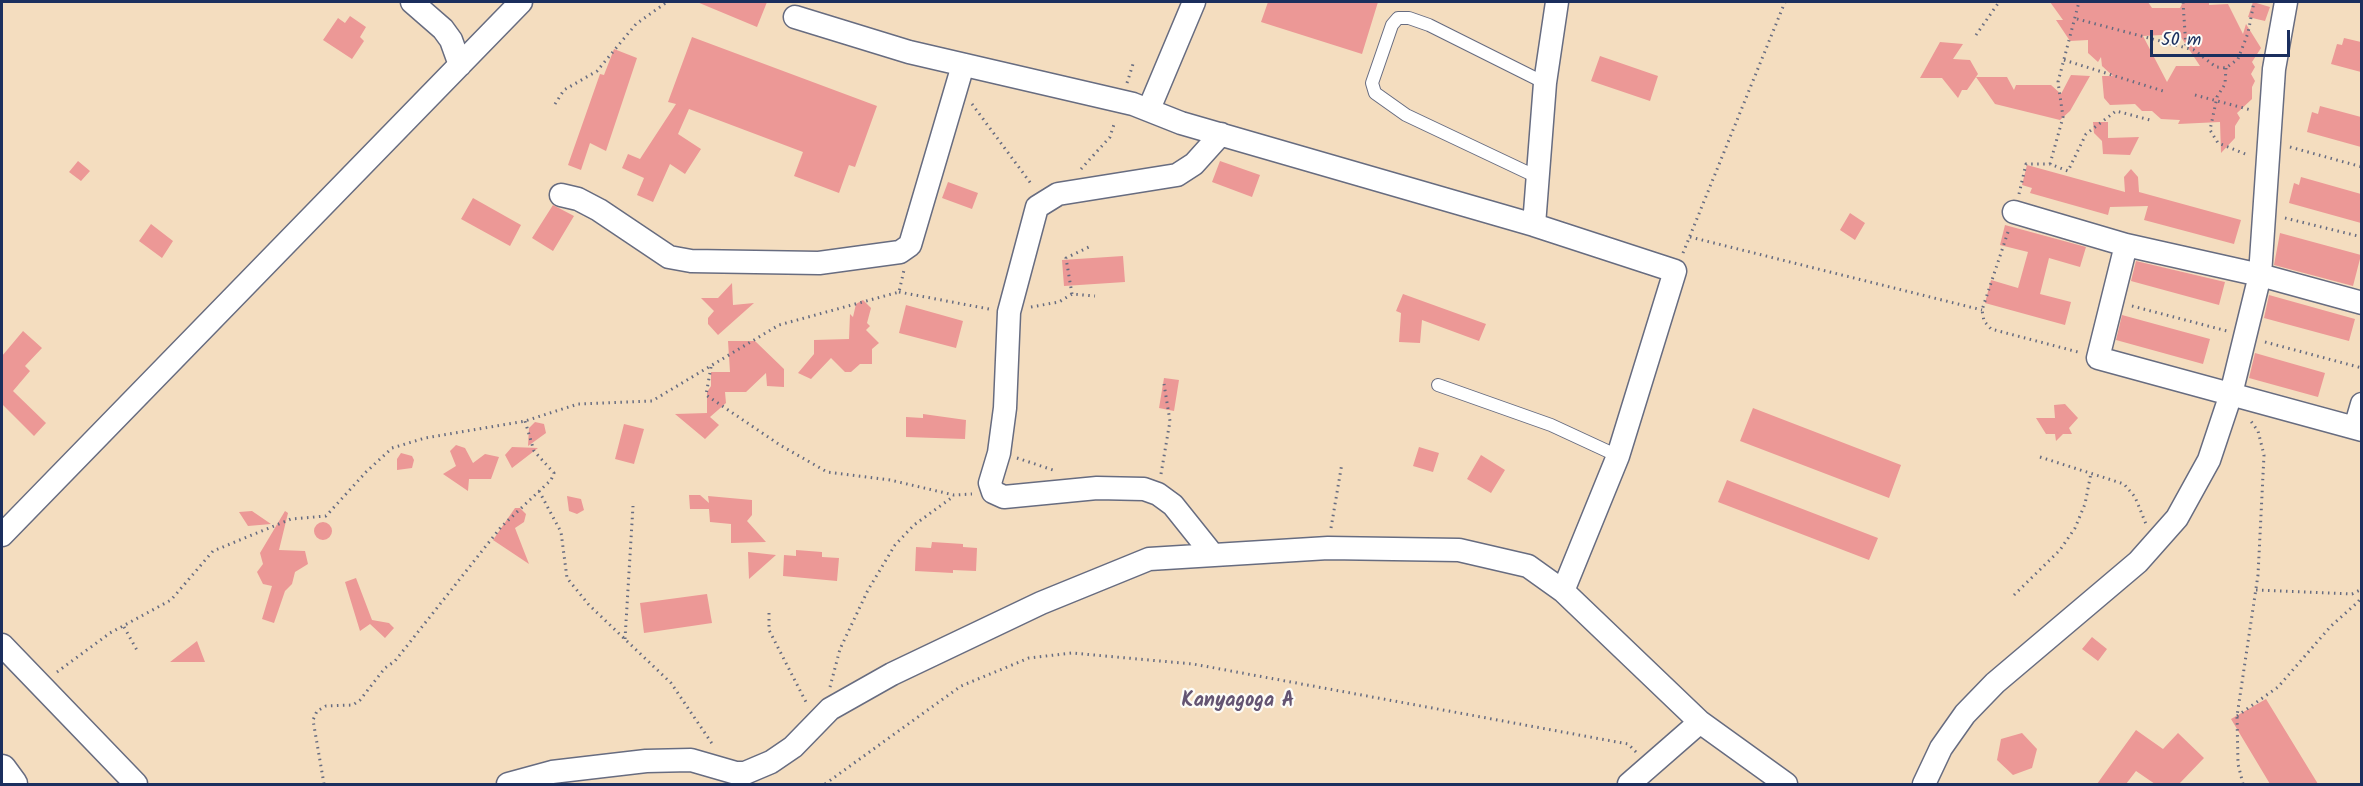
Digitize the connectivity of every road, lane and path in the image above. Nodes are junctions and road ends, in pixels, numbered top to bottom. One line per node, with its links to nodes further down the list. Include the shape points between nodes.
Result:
1 (412, 2): 18 (street, via 443,29)
2 (521, 2): 18 (street)
3 (667, 2): 26 (path, via 636,24 597,71 564,90)
4 (1194, 2): 27 (street)
5 (1557, 2): 21 (street)
6 (1785, 2): 40 (path)
7 (2000, 2): 14 (path)
8 (2079, 2): 13 (path)
9 (2183, 2): 15 (path)
10 (2254, 2): 19 (path, via 2238,59)
11 (2286, 2): 31 (street, via 2274,69)
12 (795, 17): 20 (street)
13 (2076, 19): 15 (path); 16 (path)
14 (1976, 35)
15 (2186, 48): 19 (path, via 2216,67)
16 (2064, 60): 22 (path); 32 (path, via 2058,82 2063,117)
17 (1133, 64): 25 (path)
18 (460, 65): 72 (street)
19 (2226, 68): 24 (path, via 2225,84)
20 (960, 75): 25 (street); 36 (path); 42 (street)
21 (1545, 83): 34 (street); 34 (lane, via 1409,18 1398,18 1392,25 1372,83 1375,93 1406,115)
22 (2163, 91)
23 (2196, 95): 24 (path)
24 (2216, 101): 28 (path, via 2249,108); 31 (path, via 2210,130 2218,143 2235,152)
25 (1121, 102): 27 (street); 36 (path, via 1110,137)
26 (555, 104)
27 (1149, 110): 30 (street)
28 (2257, 115)
29 (2150, 120): 32 (path, via 2116,111 2086,134 2068,171)
30 (1221, 134): 36 (street, via 1194,164 1177,175); 39 (street)
31 (2267, 150): 33 (path); 38 (street)
32 (2050, 164): 37 (path, via 2026,164)
33 (2361, 166)
34 (1535, 176): 39 (street)
35 (561, 195): 42 (street, via 599,210 669,257 691,261 819,263 900,252)
36 (1051, 198): 51 (street, via 1033,217)
37 (2014, 212): 43 (street); 52 (path)
38 (2266, 213): 41 (path); 46 (street)
39 (1534, 225): 45 (street)
40 (1690, 237): 45 (path); 52 (path)
41 (2361, 237)
42 (910, 245): 47 (path)
43 (2126, 245): 46 (street); 53 (street)
44 (1090, 246): 48 (path, via 1066,258)
45 (1675, 271): 62 (street)
46 (2260, 275): 50 (street); 57 (street)
47 (899, 292): 51 (path); 54 (path, via 779,325)
48 (1072, 294): 49 (path); 51 (path, via 1059,302)
49 (1095, 296)
50 (2361, 303)
51 (1010, 308): 61 (street)
52 (1983, 310): 53 (path, via 1984,321 1991,329)
53 (2098, 357): 57 (street)
54 (711, 367): 59 (path, via 652,401 578,404); 70 (path, via 706,396 827,472 890,480)
55 (1164, 384): 69 (path, via 1170,421)
56 (1438, 385): 62 (lane, via 1551,425)
57 (2231, 394): 60 (street); 73 (street, via 2209,460 2177,518); 77 (path, via 2258,431 2264,455)
58 (2361, 404): 60 (street)
59 (525, 421): 67 (path, via 534,451 554,473); 82 (path, via 425,438 392,448 326,516 291,519 213,552 171,600)
60 (2358, 429)
61 (999, 453): 65 (path); 68 (street, via 990,483)
62 (1618, 456): 78 (street)
63 (2040, 457): 66 (path)
64 (1342, 463): 74 (path)
65 (1056, 471)
66 (2091, 473): 73 (path, via 2124,484 2135,496); 79 (path, via 2075,528 2060,550)
67 (539, 491): 83 (path, via 561,532 567,578); 95 (path, via 501,527 360,700 353,705 326,706 317,711 313,720)
68 (993, 492): 69 (street, via 1004,497 1097,488 1144,489); 70 (path)
69 (1158, 494): 75 (street, via 1173,505)
70 (954, 495): 87 (path, via 895,545 868,590 840,649)
71 (633, 506): 83 (path)
72 (2, 535)
73 (2157, 540): 100 (street, via 2138,562 1995,683 1965,714 1941,748)
74 (1328, 548): 75 (street); 78 (street, via 1459,550 1528,566)
75 (1213, 555): 87 (street, via 1149,560 1041,603 914,664)
76 (2361, 589): 77 (path, via 2352,594)
77 (2256, 590): 88 (path)
78 (1563, 591): 89 (street)
79 (2014, 595)
80 (2361, 596): 88 (path, via 2278,687)
81 (769, 613): 87 (path, via 769,630 800,693)
82 (124, 627): 85 (path); 86 (path)
83 (625, 639): 92 (path, via 671,683)
84 (2, 645): 86 (street)
85 (138, 652)
86 (39, 685): 94 (street)
87 (825, 716): 92 (street, via 793,747)
88 (2237, 716): 101 (path, via 2238,764)
89 (1700, 722): 90 (street); 99 (street)
90 (1652, 766): 97 (path, via 1628,744 1193,664 1072,653 1029,658 961,686); 98 (street)
91 (2, 769): 93 (street)
92 (740, 775): 96 (street, via 691,760 646,761 552,772)
93 (13, 784)
94 (136, 784)
95 (324, 784)
96 (508, 784)
97 (825, 784)
98 (1629, 784)
99 (1786, 784)
100 (1924, 784)
101 (2243, 784)

